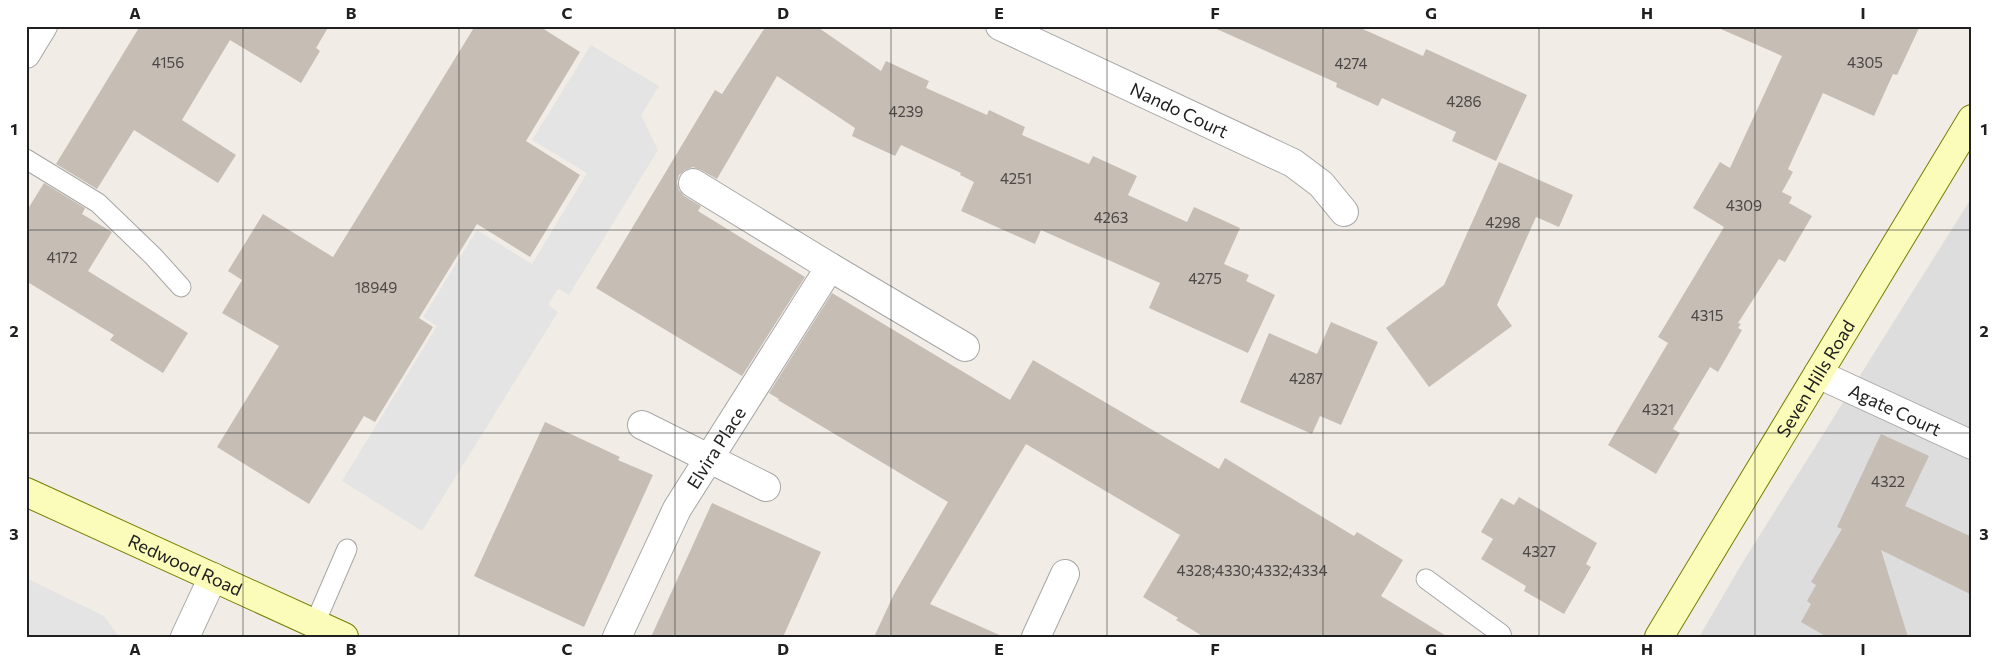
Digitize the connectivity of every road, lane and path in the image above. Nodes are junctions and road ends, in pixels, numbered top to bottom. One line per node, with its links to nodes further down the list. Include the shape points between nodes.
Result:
1 (43, 26): 3 (street)
2 (1000, 26): 7 (street, Nando Court, via 1293,163 1321,184)
3 (26, 54)
4 (1972, 119): 11 (street, Seven Hills Road)
5 (26, 159): 9 (lane, via 98,203)
6 (693, 183): 8 (street)
7 (1344, 212)
8 (830, 267): 10 (street); 14 (street, Elvira Place)
9 (181, 287)
10 (965, 347)
11 (1818, 374): 13 (street, Agate Court); 27 (street, Seven Hills Road)
12 (642, 425): 14 (street)
13 (1972, 445)
14 (709, 459): 15 (street); 24 (street, Elvira Place, via 677,509)
15 (766, 487)
16 (26, 492): 19 (street, Redwood Road)
17 (347, 550): 21 (lane)
18 (1065, 574): 25 (street)
19 (213, 577): 21 (street, Redwood Road); 22 (street)
20 (1426, 579): 26 (lane)
21 (315, 623): 23 (street, Redwood Road)
22 (185, 637)
23 (344, 637)
24 (617, 637)
25 (1036, 637)
26 (1502, 637)
27 (1659, 637)

